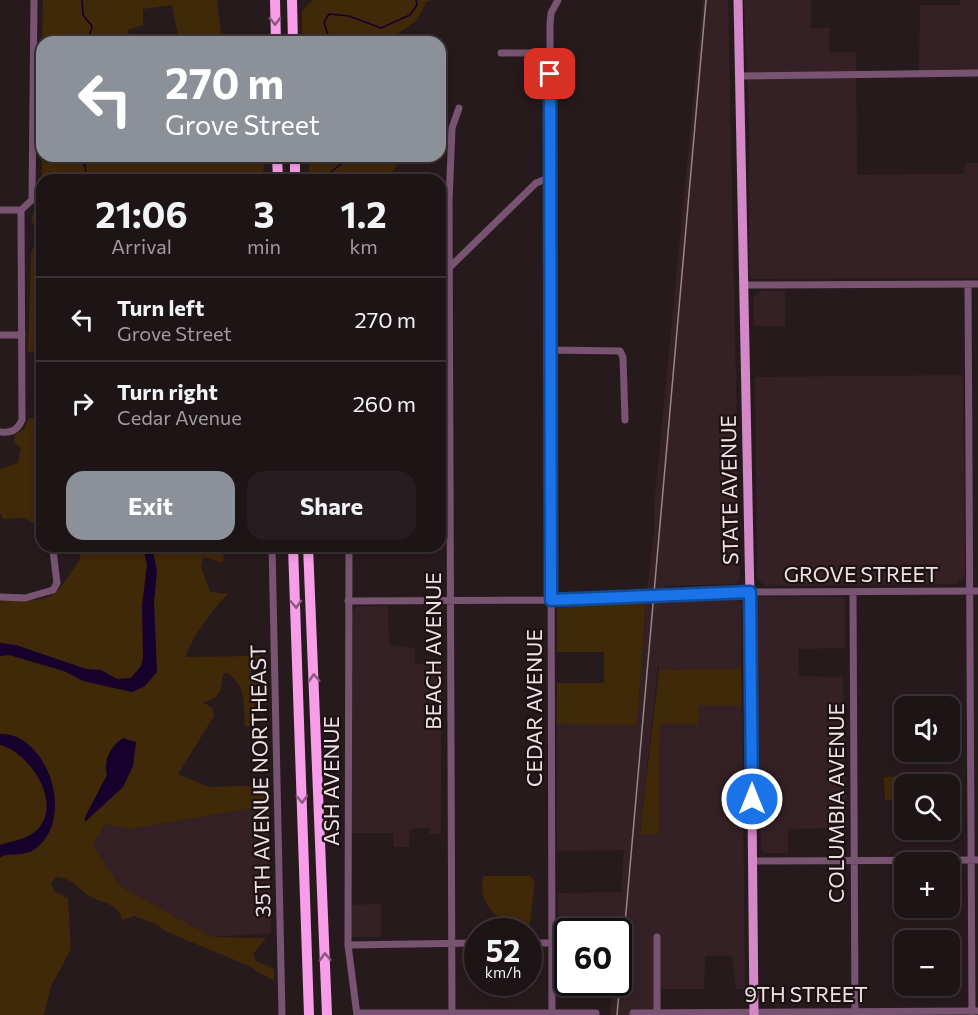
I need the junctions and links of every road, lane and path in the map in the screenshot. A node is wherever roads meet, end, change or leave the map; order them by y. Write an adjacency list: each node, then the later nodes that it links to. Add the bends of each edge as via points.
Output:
1 (34, 0): 15 (street, via 32,200)
2 (275, 0): 6 (highway, one-way to 6)
3 (292, 0): 7 (highway)
4 (738, 0): 11 (main road, STATE AVENUE)
5 (554, 2): 9 (street, CEDAR AVENUE)
6 (276, 36)
7 (293, 36)
8 (501, 53): 9 (street)
9 (550, 53): 13 (street, CEDAR AVENUE)
10 (978, 73): 11 (street)
11 (740, 76): 21 (main road, STATE AVENUE)
12 (459, 108): 16 (street, BEACH AVENUE, via 452,128)
13 (551, 177): 17 (street, via 536,183); 24 (street, CEDAR AVENUE)
14 (0, 210): 15 (street)
15 (21, 210): 23 (street)
16 (450, 248): 17 (street); 18 (street, BEACH AVENUE)
17 (462, 255): 18 (street)
18 (450, 267): 39 (street, BEACH AVENUE)
19 (968, 284): 20 (street); 21 (street); 32 (street)
20 (978, 284)
21 (744, 285): 34 (main road, STATE AVENUE)
22 (0, 335): 23 (street)
23 (22, 335): 26 (street, via 22,420 18,429)
24 (550, 350): 25 (street, via 620,351); 37 (street, CEDAR AVENUE)
25 (625, 420)
26 (0, 432)
27 (53, 552): 36 (street, via 57,583 53,590 24,598)
28 (272, 552): 58 (street, 35TH AVENUE NORTHEAST)
29 (293, 552): 59 (highway, one-way to 59)
30 (308, 552): 60 (highway, one-way to 30)
31 (349, 552): 38 (street, ASH AVENUE)
32 (969, 591): 33 (street, GROVE STREET); 35 (street, GROVE STREET); 40 (street)
33 (978, 591)
34 (750, 592): 35 (street, GROVE STREET); 37 (street, GROVE STREET); 41 (main road, STATE AVENUE)
35 (853, 592): 42 (street, COLUMBIA AVENUE)
36 (0, 597)
37 (551, 600): 39 (street, GROVE STREET); 47 (street, CEDAR AVENUE)
38 (348, 601): 39 (street, GROVE STREET); 48 (street, ASH AVENUE)
39 (450, 601): 44 (street, BEACH AVENUE)
40 (975, 860): 42 (street); 49 (street)
41 (753, 861): 42 (street); 57 (main road, STATE AVENUE)
42 (853, 861): 53 (street, COLUMBIA AVENUE)
43 (657, 937): 56 (street)
44 (452, 942): 45 (street); 48 (street); 50 (street, BEACH AVENUE)
45 (464, 942)
46 (542, 943): 47 (street)
47 (551, 943): 55 (street, CEDAR AVENUE)
48 (348, 945): 54 (street, ASH AVENUE)
49 (974, 1012): 53 (street, 9TH STREET)
50 (452, 1013): 54 (street); 55 (street)
51 (596, 1013): 55 (street)
52 (633, 1013): 56 (street, 9TH STREET)
53 (855, 1013): 57 (street, 9TH STREET)
54 (357, 1014)
55 (552, 1014)
56 (657, 1014): 57 (street, 9TH STREET)
57 (754, 1014)
58 (282, 1015)
59 (309, 1015)
60 (327, 1015)

